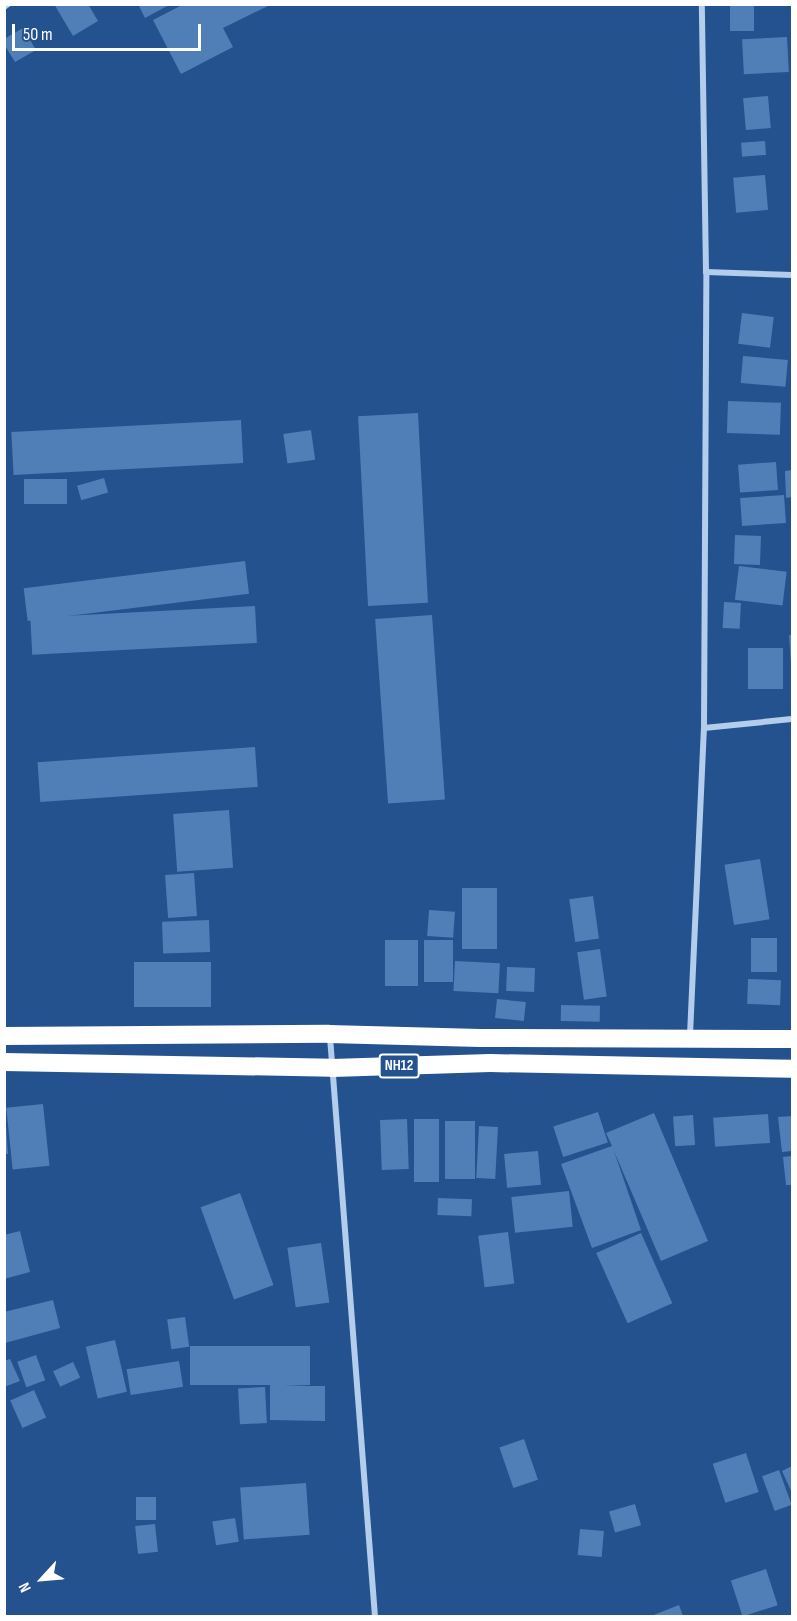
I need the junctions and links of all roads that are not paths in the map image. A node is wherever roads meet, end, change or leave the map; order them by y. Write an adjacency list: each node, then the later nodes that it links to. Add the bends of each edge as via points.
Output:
1 (702, 4): 2 (street)
2 (706, 272): 3 (street); 5 (street)
3 (792, 275)
4 (792, 719): 5 (street)
5 (704, 728): 8 (street)
6 (329, 1034): 7 (highway, NH12); 8 (highway, NH12); 11 (street)
7 (4, 1036)
8 (690, 1039): 9 (highway, NH12)
9 (792, 1039)
10 (4, 1062): 11 (highway, NH12)
11 (332, 1068): 12 (highway, NH12, via 490,1063); 13 (street)
12 (792, 1069)
13 (375, 1617)

